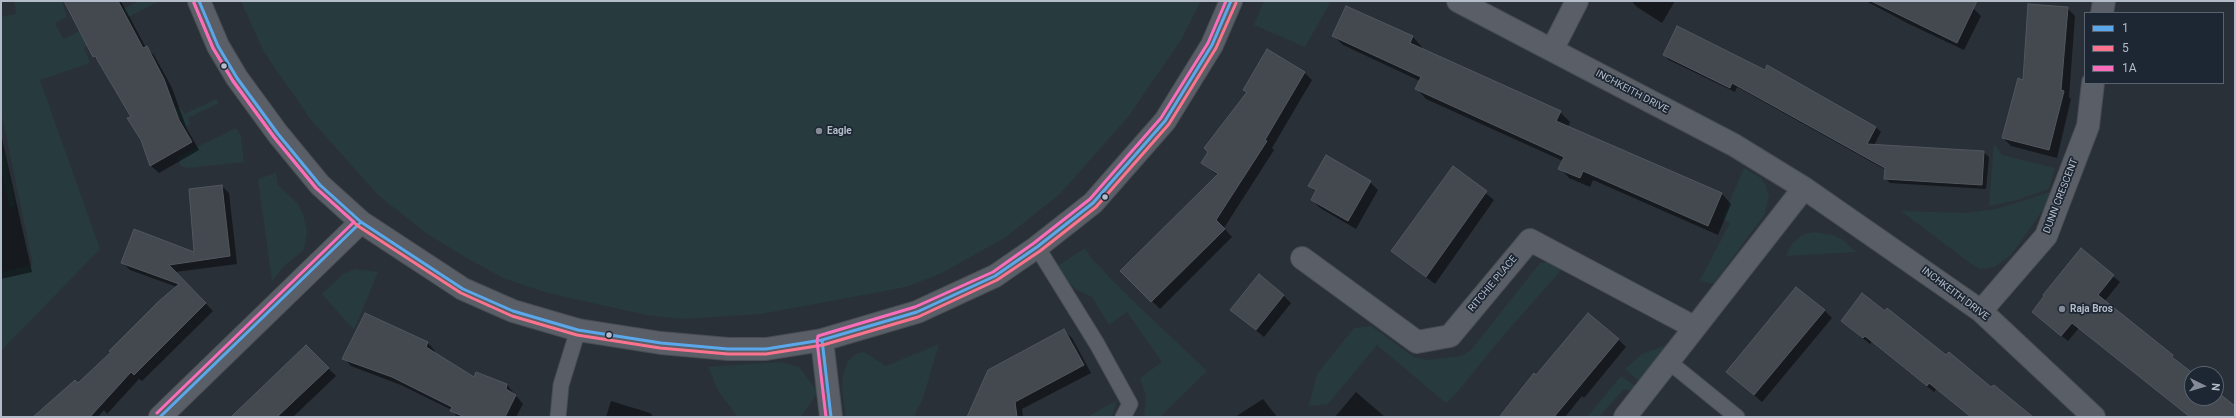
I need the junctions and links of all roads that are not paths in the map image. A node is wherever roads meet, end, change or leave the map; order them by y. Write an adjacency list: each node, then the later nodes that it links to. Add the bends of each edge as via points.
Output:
1 (199, 1): 10 (street, via 218,46 237,78 278,134 320,185)
2 (1231, 1): 11 (street, via 1212,45 1165,121 1093,203)
3 (1458, 1): 7 (street, INCHKEITH DRIVE)
4 (1577, 1): 7 (street)
5 (2104, 1): 6 (street)
6 (2102, 12)
7 (1552, 50): 9 (street, INCHKEITH DRIVE, via 1734,145)
8 (2093, 84): 13 (street, DUNN CRESCENT, via 2088,126 2046,236)
9 (1804, 188): 13 (street, INCHKEITH DRIVE); 14 (street)
10 (361, 222): 15 (street, via 463,289 513,311); 18 (street)
11 (1037, 247): 16 (street, via 995,276 917,312); 21 (lane, via 1097,344 1130,404)
12 (1302, 258): 14 (street, RITCHIE PLACE, via 1417,342 1450,336 1530,240)
13 (1981, 311): 24 (street, INCHKEITH DRIVE)
14 (1694, 327): 17 (street)
15 (578, 330): 16 (street, via 634,340 728,349 766,349); 19 (lane, via 562,385)
16 (822, 340): 20 (street)
17 (1668, 361): 22 (street); 23 (lane)
18 (160, 417)
19 (558, 417)
20 (831, 417)
21 (1123, 417)
22 (1625, 417)
23 (1737, 417)
24 (2094, 417)

